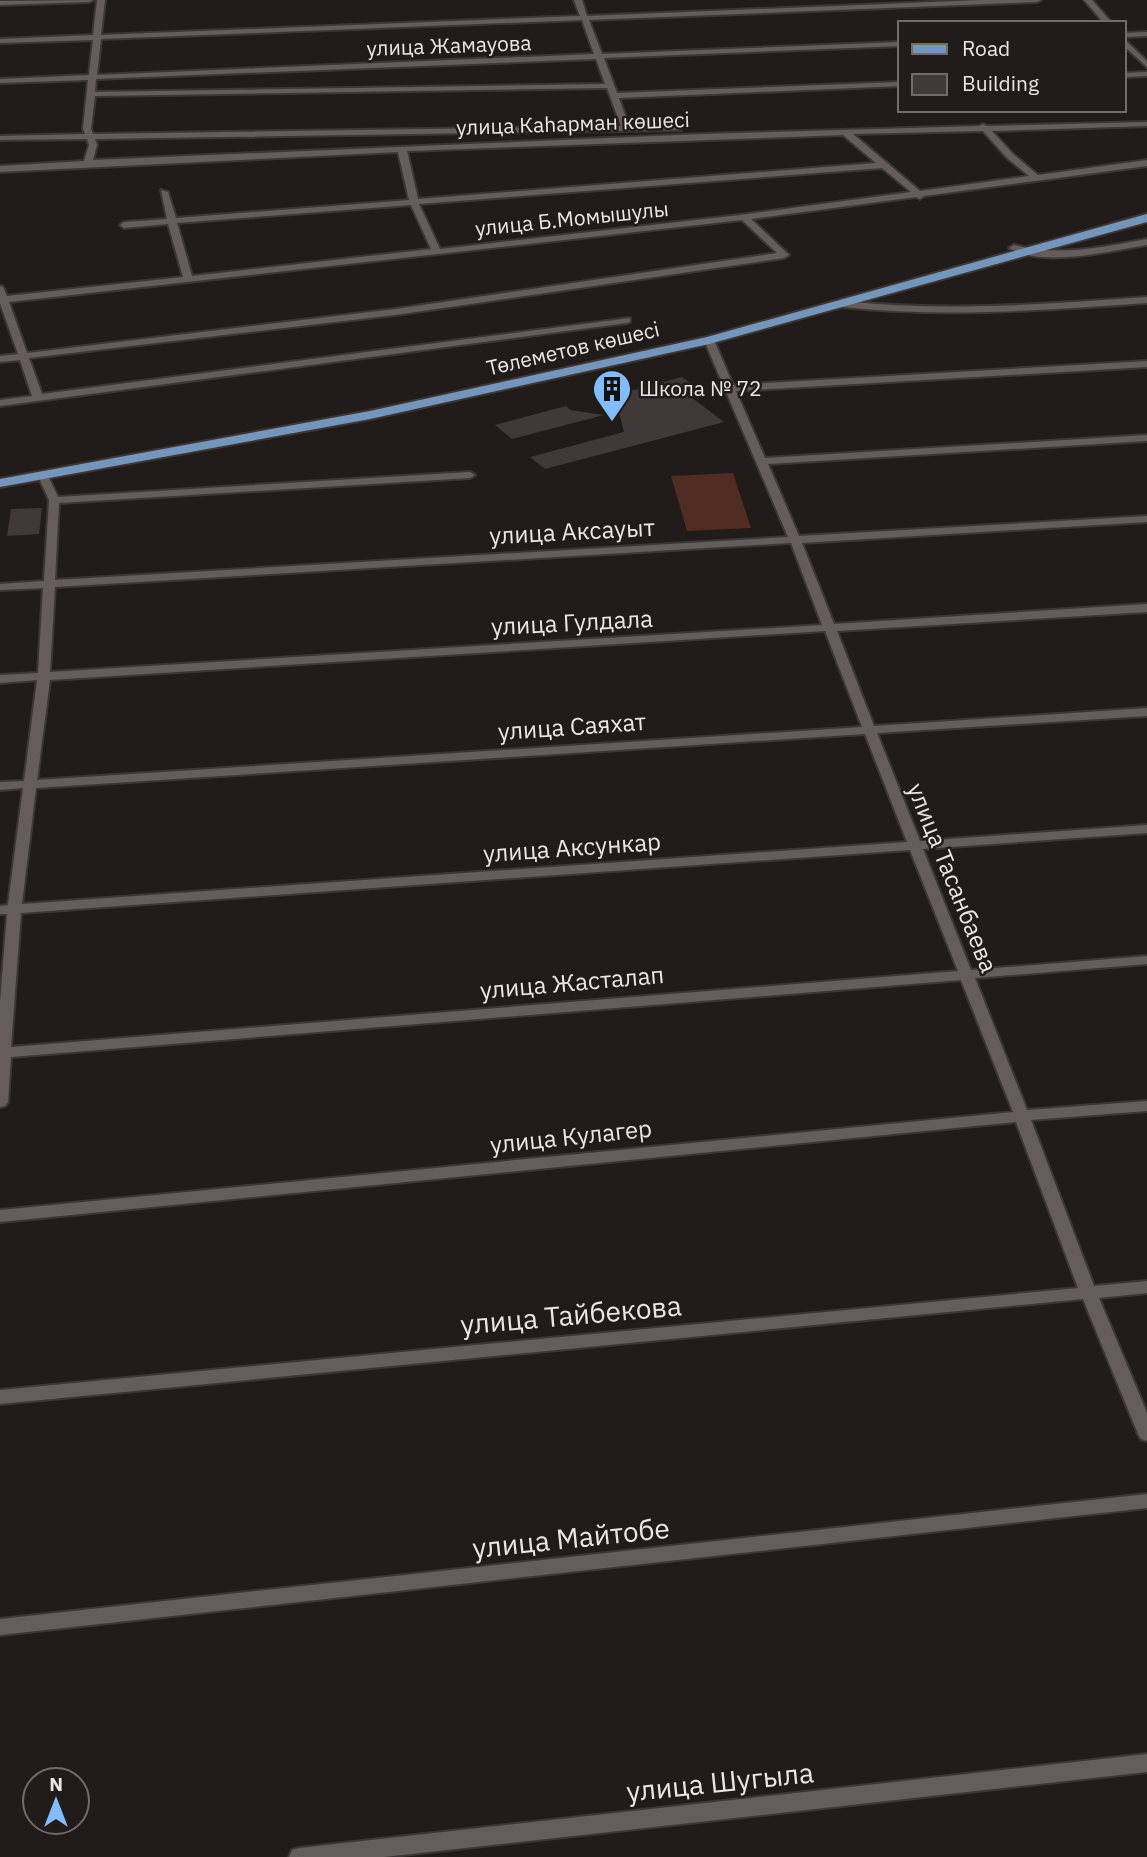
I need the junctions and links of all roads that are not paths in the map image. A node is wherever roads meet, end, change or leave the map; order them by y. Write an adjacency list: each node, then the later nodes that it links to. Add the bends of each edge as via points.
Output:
1 (89, 0): 6 (street)
2 (101, 0): 11 (street)
3 (578, 0): 7 (street)
4 (1037, 0): 7 (street)
5 (1088, 0): 8 (street)
6 (0, 3)
7 (585, 18): 11 (street); 15 (street)
8 (1106, 21)
9 (1147, 34): 10 (street)
10 (1126, 35)
11 (97, 37): 12 (street); 19 (street)
12 (0, 41)
13 (1126, 43): 16 (street)
14 (898, 44): 15 (street, улица Жамауова)
15 (599, 57): 19 (street, улица Жамауова); 22 (street)
16 (1147, 65)
17 (1147, 74): 18 (street)
18 (1126, 75)
19 (92, 78): 20 (street, улица Жамауова); 23 (street)
20 (0, 81)
21 (898, 84): 24 (street)
22 (611, 86): 23 (street); 24 (street)
23 (91, 94): 29 (street)
24 (614, 96): 27 (street)
25 (1147, 124): 26 (street, улица Каһарман көшесі)
26 (983, 126): 28 (street, улица Каһарман көшесі); 37 (street)
27 (626, 129): 29 (street); 30 (street, via 678,128)
28 (844, 131): 30 (street, улица Каһарман көшесі); 35 (street)
29 (90, 136): 31 (street); 33 (street, via 93,145)
30 (702, 136): 32 (street, улица Каһарман көшесі)
31 (0, 138)
32 (402, 149): 33 (street, улица Каһарман көшесі); 40 (street)
33 (88, 163): 36 (street, улица Каһарман көшесі)
34 (1147, 163): 37 (street, улица Б.Момышулы)
35 (884, 165): 39 (street); 40 (street)
36 (0, 169)
37 (1037, 179): 39 (street, улица Б.Момышулы)
38 (164, 192): 44 (street)
39 (920, 196): 42 (street, улица Б.Момышулы)
40 (414, 202): 44 (street); 48 (street)
41 (1147, 213): 47 (main road, Төлеметов көшесі)
42 (745, 218): 48 (street, улица Б.Момышулы); 55 (street, via 784,255 395,312)
43 (1147, 218): 47 (main road, Төлеметов көшесі)
44 (173, 221): 45 (street); 49 (street)
45 (124, 225)
46 (1147, 242): 47 (street, via 1087,251)
47 (1019, 251): 52 (main road, Төлеметов көшесі); 65 (main road, Төлеметов көшесі, via 693,337 445,392)
48 (437, 252): 49 (street, улица Б.Момышулы)
49 (188, 279): 50 (street, улица Б.Момышулы)
50 (1, 296): 55 (street)
51 (1147, 300): 52 (street, via 938,310)
52 (843, 304): 54 (main road, Төлеметов көшесі)
53 (627, 320): 59 (street)
54 (709, 340): 58 (street, улица Тасанбаева); 64 (main road, Төлеметов көшесі, via 370,415)
55 (24, 357): 56 (street); 59 (street)
56 (0, 359)
57 (1147, 364): 58 (street)
58 (730, 388): 62 (street, улица Тасанбаева)
59 (38, 398): 60 (street)
60 (0, 403)
61 (1147, 438): 62 (street)
62 (761, 461): 69 (street, улица Тасанбаева)
63 (470, 475): 67 (street)
64 (43, 476): 66 (main road, Төлеметов көшесі); 67 (street)
65 (0, 477)
66 (0, 484)
67 (54, 500): 70 (street)
68 (1147, 519): 69 (street, улица Аксауыт)
69 (795, 540): 70 (street, улица Аксауыт); 73 (street, улица Тасанбаева)
70 (48, 584): 71 (street, улица Аксауыт); 74 (street)
71 (0, 587)
72 (1147, 608): 73 (street, улица Гулдала)
73 (829, 628): 74 (street, улица Гулдала); 77 (street, улица Тасанбаева)
74 (44, 676): 75 (street, улица Гулдала); 78 (street)
75 (0, 679)
76 (1147, 712): 77 (street, улица Саяхат)
77 (869, 731): 78 (street, улица Саяхат); 81 (street, улица Тасанбаева)
78 (29, 783): 79 (street, улица Саяхат); 82 (street)
79 (0, 786)
80 (1147, 829): 81 (street, улица Аксункар)
81 (915, 846): 82 (street, улица Аксункар); 84 (street, улица Тасанбаева)
82 (7, 909): 85 (street)
83 (1147, 960): 84 (street, улица Жасталап)
84 (965, 974): 85 (street, улица Жасталап); 88 (street, улица Тасанбаева)
85 (3, 1053): 86 (street)
86 (0, 1102)
87 (1147, 1106): 88 (street, улица Кулагер)
88 (1022, 1116): 89 (street, улица Кулагер); 91 (street, улица Тасанбаева)
89 (0, 1216)
90 (1147, 1287): 91 (street, улица Тайбекова)
91 (1087, 1292): 92 (street, улица Тайбекова); 93 (street, улица Тасанбаева)
92 (0, 1396)
93 (1147, 1434)
94 (1147, 1501): 95 (street, улица Майтобе)
95 (0, 1627)
96 (1147, 1763): 97 (street, улица Шугыла)
97 (299, 1857)

